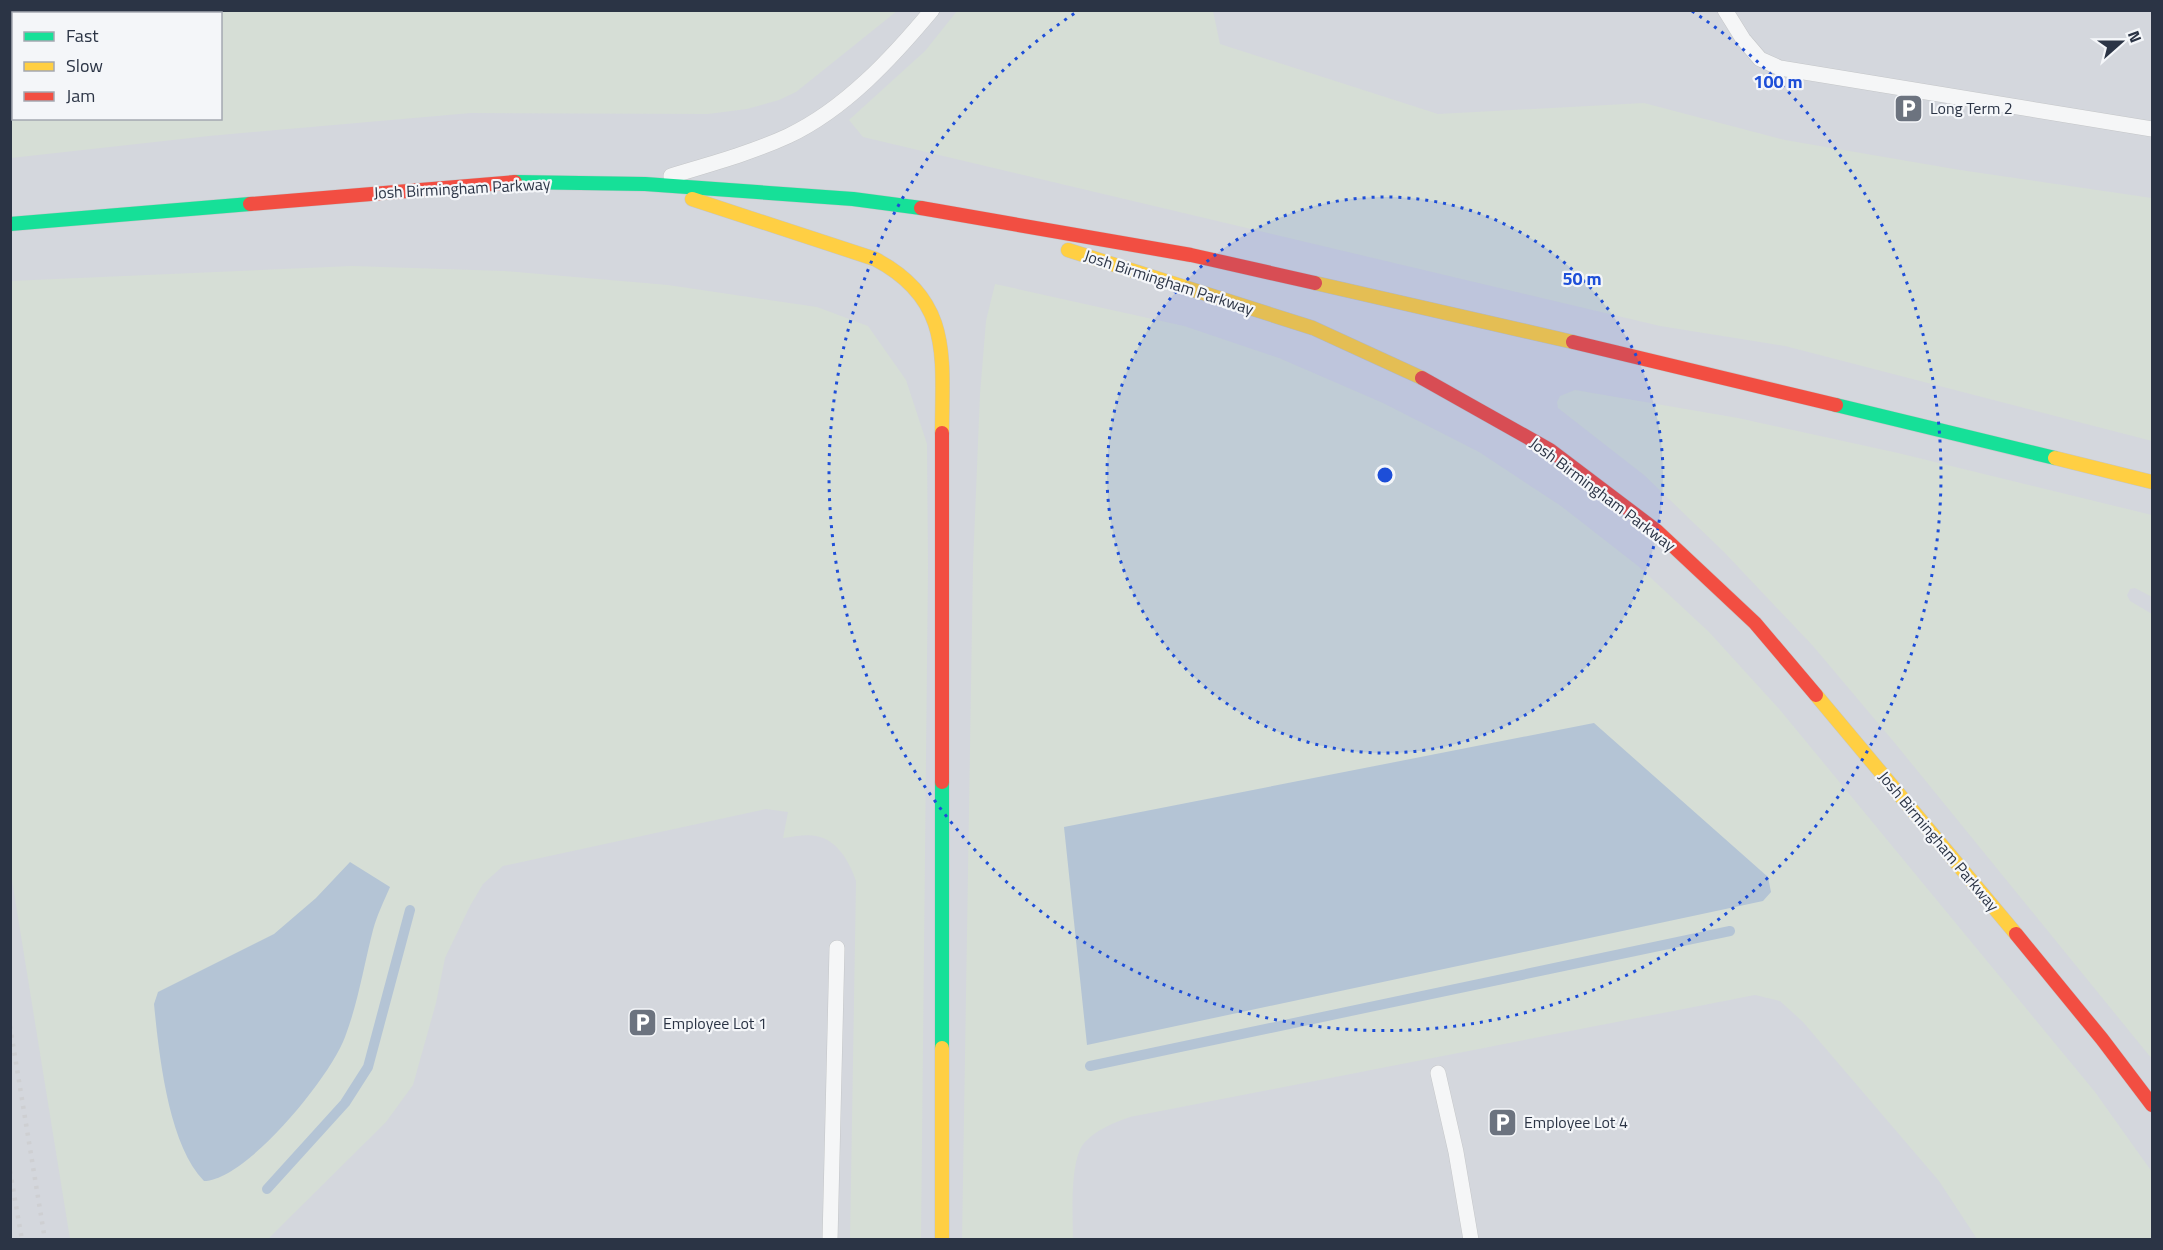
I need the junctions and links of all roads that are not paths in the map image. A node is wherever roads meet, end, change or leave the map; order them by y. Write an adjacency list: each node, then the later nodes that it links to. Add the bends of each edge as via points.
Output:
1 (932, 10): 4 (lane, via 906,42 825,114 763,146)
2 (1725, 10): 3 (lane, via 1760,59 1780,68)
3 (2152, 129)
4 (645, 184): 5 (main road, Josh Birmingham Parkway, via 853,199); 6 (main road, Josh Birmingham Parkway, via 517,182); 12 (main road, via 896,268 926,300 936,326 942,348 943,382)
5 (949, 212): 7 (main road, Josh Birmingham Parkway, via 1191,255 1532,332); 10 (main road, Josh Birmingham Parkway, via 1313,328 1435,384 1550,450 1657,531 1755,623 1945,847)
6 (13, 224)
7 (2152, 482)
8 (837, 948): 11 (lane)
9 (1438, 1073): 13 (lane)
10 (2152, 1105)
11 (830, 1239)
12 (942, 1239)
13 (1471, 1239)

